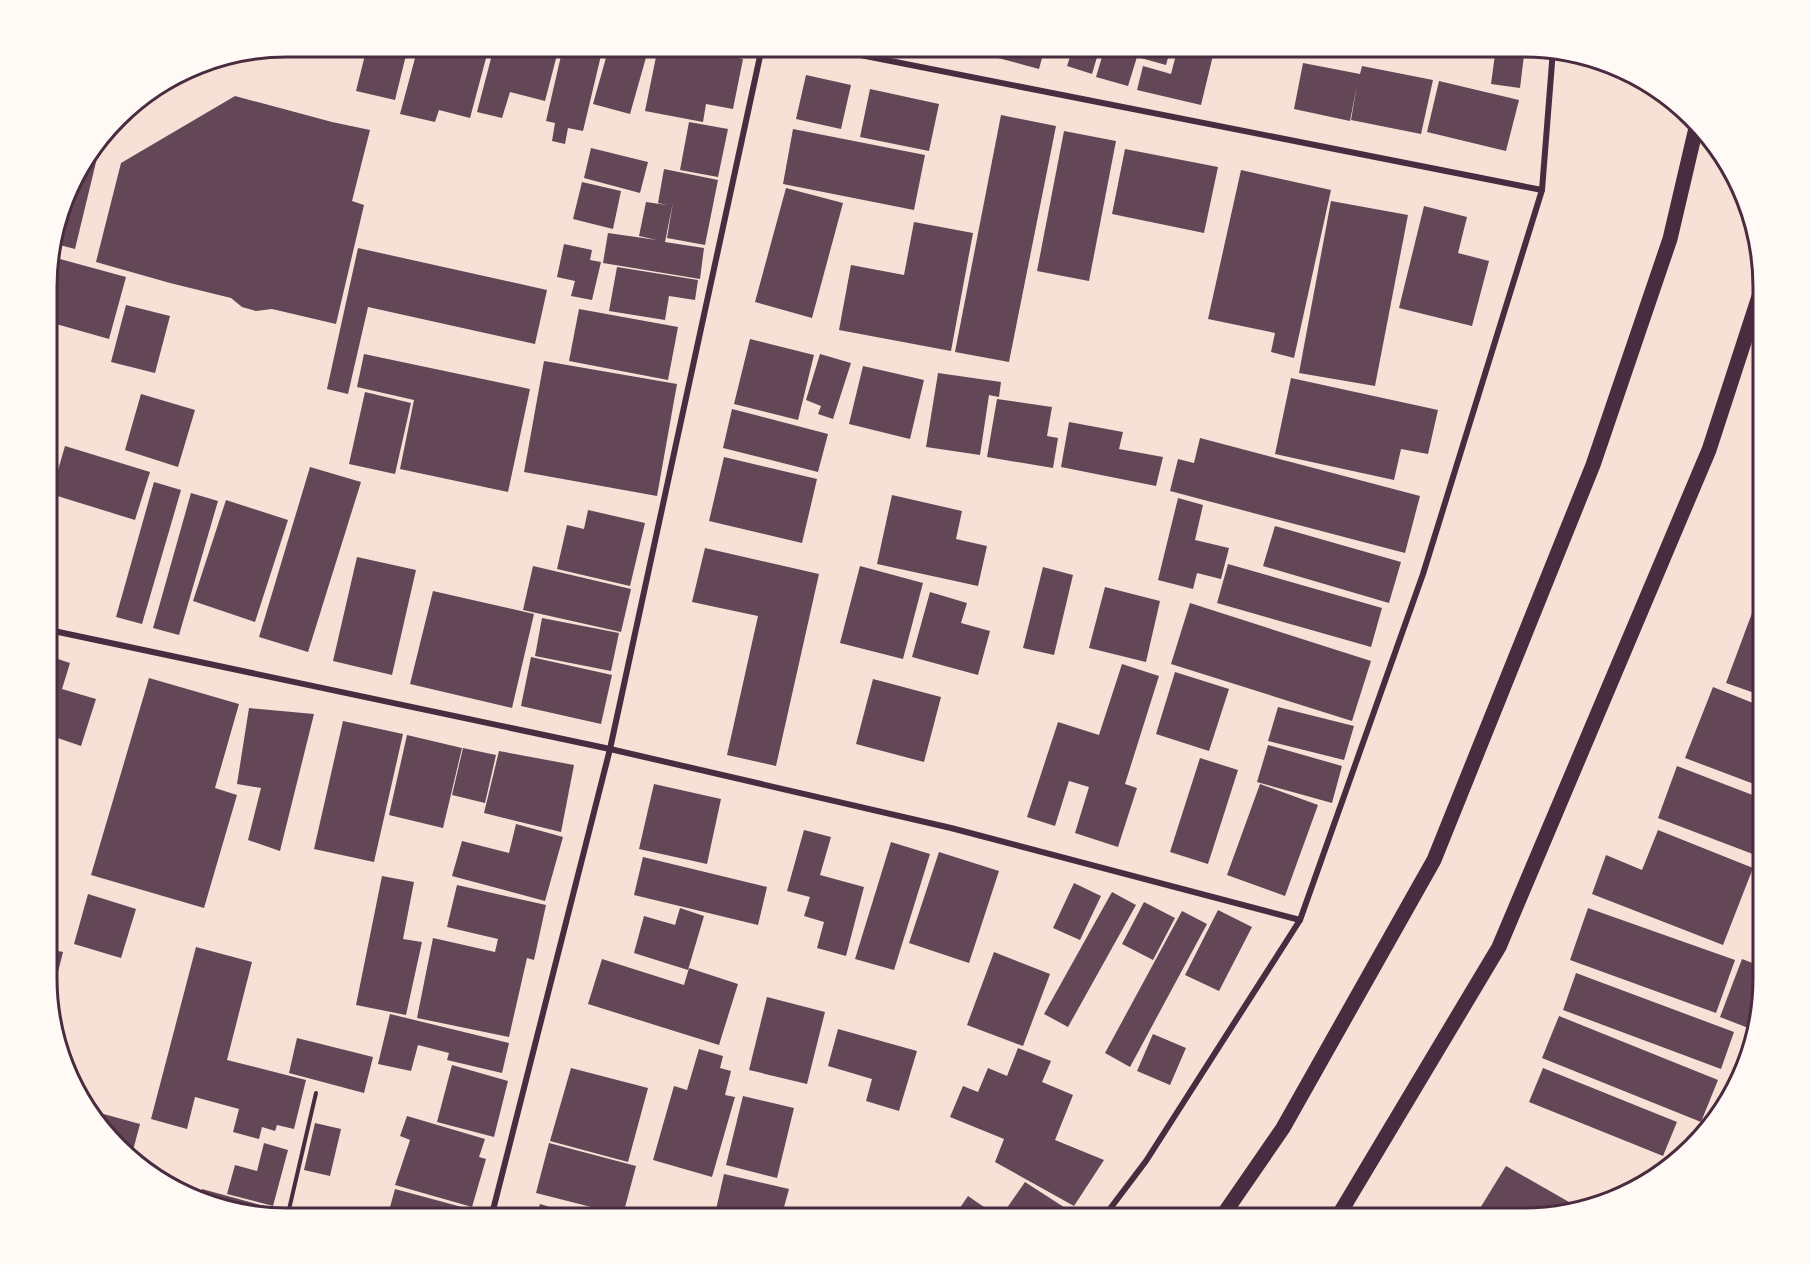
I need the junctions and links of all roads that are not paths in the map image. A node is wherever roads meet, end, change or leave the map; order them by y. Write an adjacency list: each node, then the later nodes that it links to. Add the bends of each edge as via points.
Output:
1 (760, 57): 8 (street)
2 (870, 57): 5 (street)
3 (1551, 59): 5 (street)
4 (1695, 134): 12 (main road, via 1670,239 1593,465 1434,860 1283,1128)
5 (1542, 190): 9 (street, via 1423,574)
6 (1753, 315): 13 (main road, via 1709,450 1499,947)
7 (57, 632): 8 (street)
8 (610, 749): 9 (street, via 951,828); 10 (street)
9 (1300, 920): 11 (street, via 1146,1161)
10 (494, 1208)
11 (1111, 1208)
12 (1228, 1208)
13 (1343, 1208)

